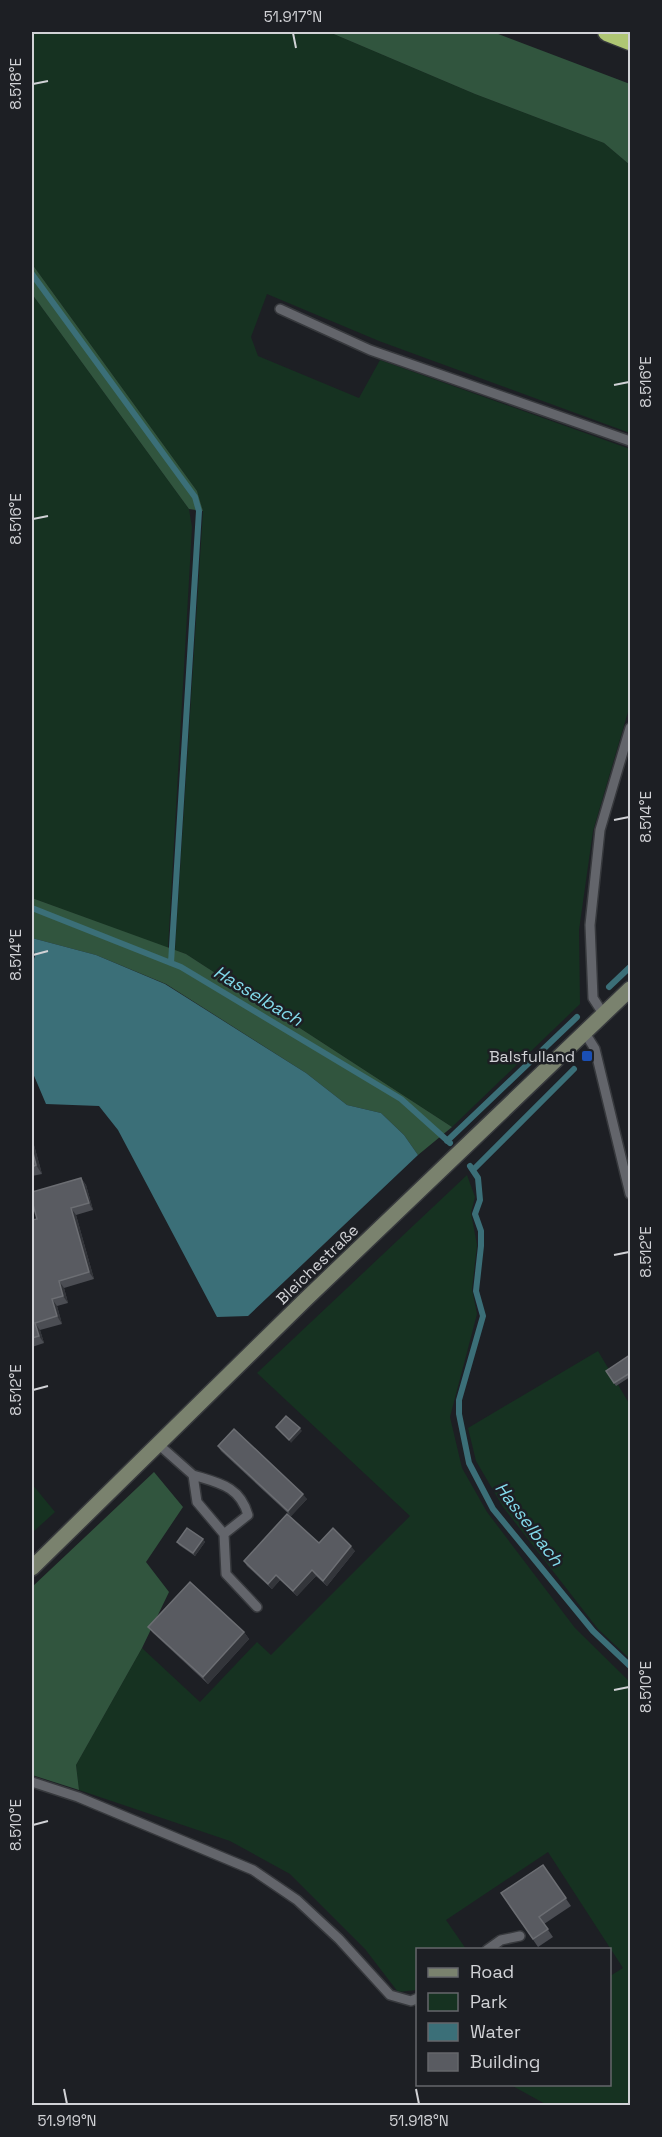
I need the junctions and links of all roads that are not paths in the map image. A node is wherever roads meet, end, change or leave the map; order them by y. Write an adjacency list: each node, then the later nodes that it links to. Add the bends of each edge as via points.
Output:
1 (607, 32): 2 (highway)
2 (630, 40)
3 (280, 309): 4 (lane, via 370,350)
4 (630, 441)
5 (630, 728): 7 (lane, via 600,830 590,925 592,998)
6 (630, 989): 7 (street, Bleichestraße)
7 (604, 1015): 8 (street, Bleichestraße)
8 (585, 1032): 9 (lane, via 595,1049); 10 (street, Bleichestraße)
9 (630, 1194)
10 (158, 1444): 11 (lane); 13 (street, Bleichestraße)
11 (193, 1475): 12 (lane, via 197,1502); 12 (lane, via 226,1486 244,1500 248,1515)
12 (224, 1534): 14 (lane, via 226,1574)
13 (32, 1568)
14 (257, 1607)
15 (32, 1782): 18 (lane, via 78,1797 252,1870 297,1900 390,1995 411,2001)
16 (520, 1935): 17 (lane)
17 (490, 1948)
18 (416, 1998)

